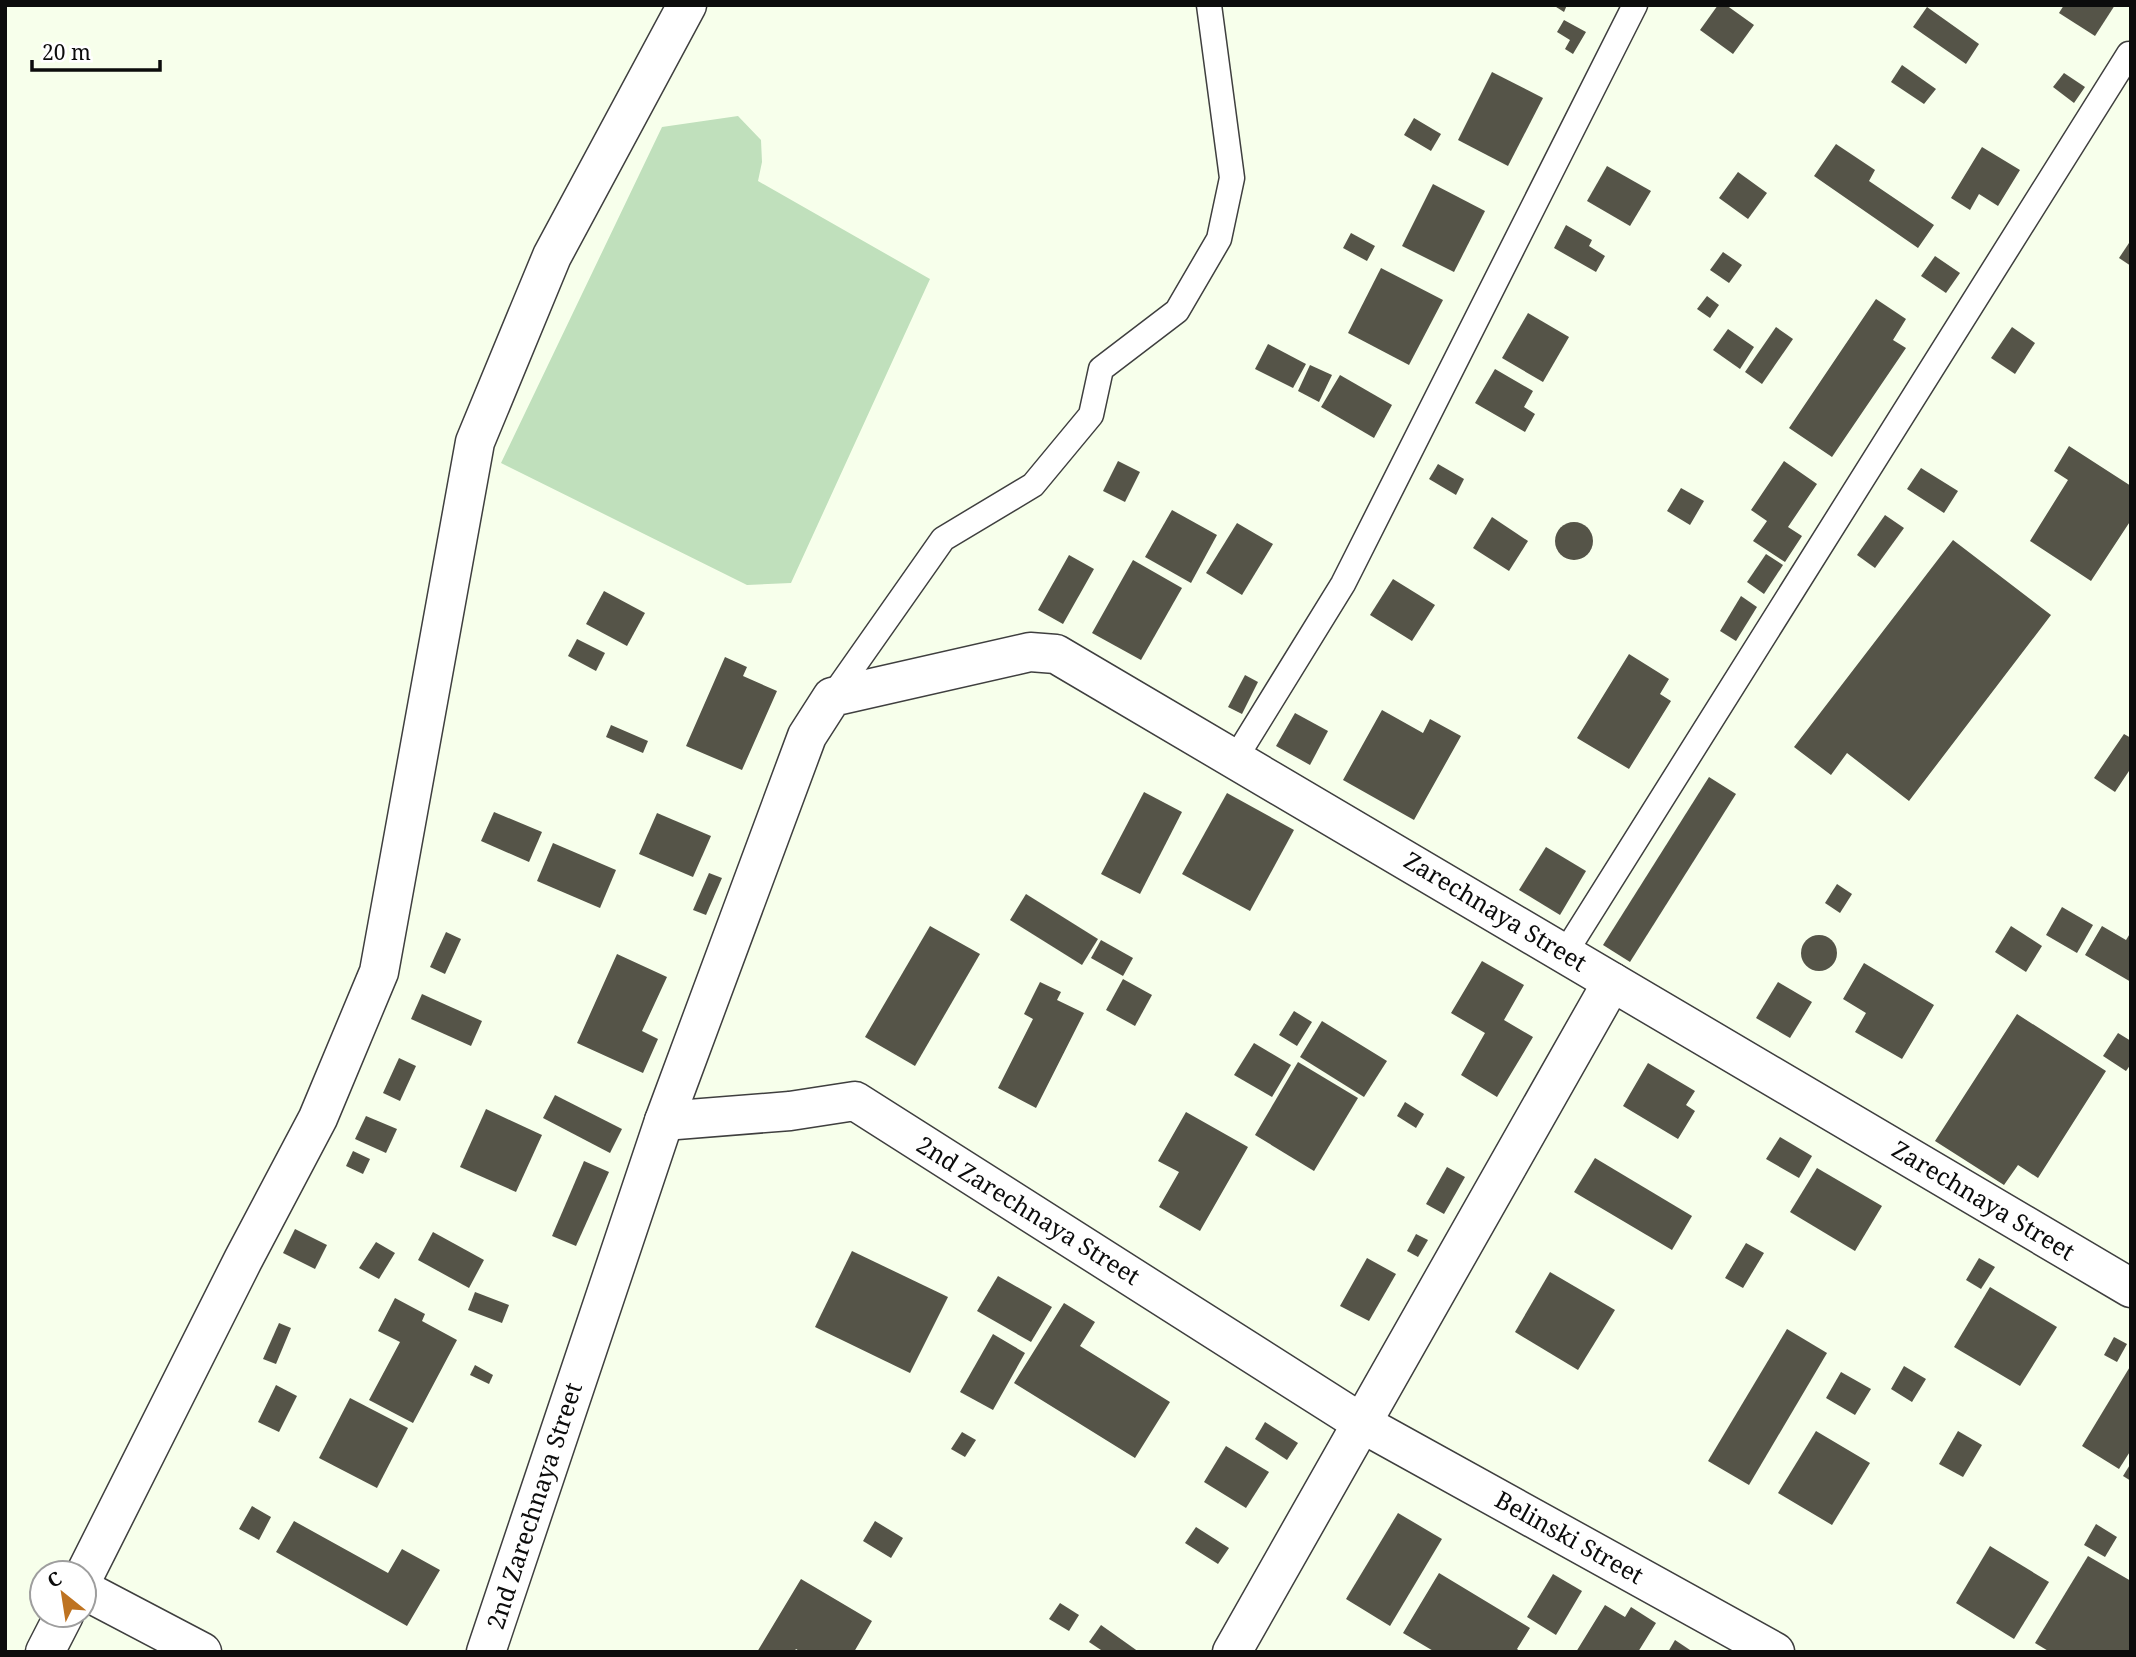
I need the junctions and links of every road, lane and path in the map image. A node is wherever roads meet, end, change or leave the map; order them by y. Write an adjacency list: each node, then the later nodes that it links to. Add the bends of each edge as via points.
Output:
1 (687, 5): 12 (street, via 552,256 475,442 379,972 318,1118)
2 (1209, 5): 5 (lane, via 1232,178 1219,239 1177,311 1101,369 1091,415 1032,485 943,539)
3 (1635, 5): 6 (lane, via 1343,584)
4 (2129, 54): 7 (lane)
5 (832, 696): 6 (street, Zarechnaya Street, via 1030,652 1056,654); 9 (street, 2nd Zarechnaya Street, via 807,736)
6 (1235, 759): 7 (street, Zarechnaya Street)
7 (1565, 953): 8 (street, Zarechnaya Street)
8 (1612, 982): 10 (street, Zarechnaya Street); 11 (street)
9 (664, 1121): 11 (street, 2nd Zarechnaya Street, via 855,1101); 17 (street, 2nd Zarechnaya Street)
10 (2131, 1288)
11 (1363, 1424): 18 (street); 19 (street, Belinski Street)
12 (93, 1559)
13 (98, 1597): 16 (street)
14 (57, 1629): 15 (street)
15 (45, 1652)
16 (202, 1652)
17 (486, 1652)
18 (1232, 1652)
19 (1775, 1652)

